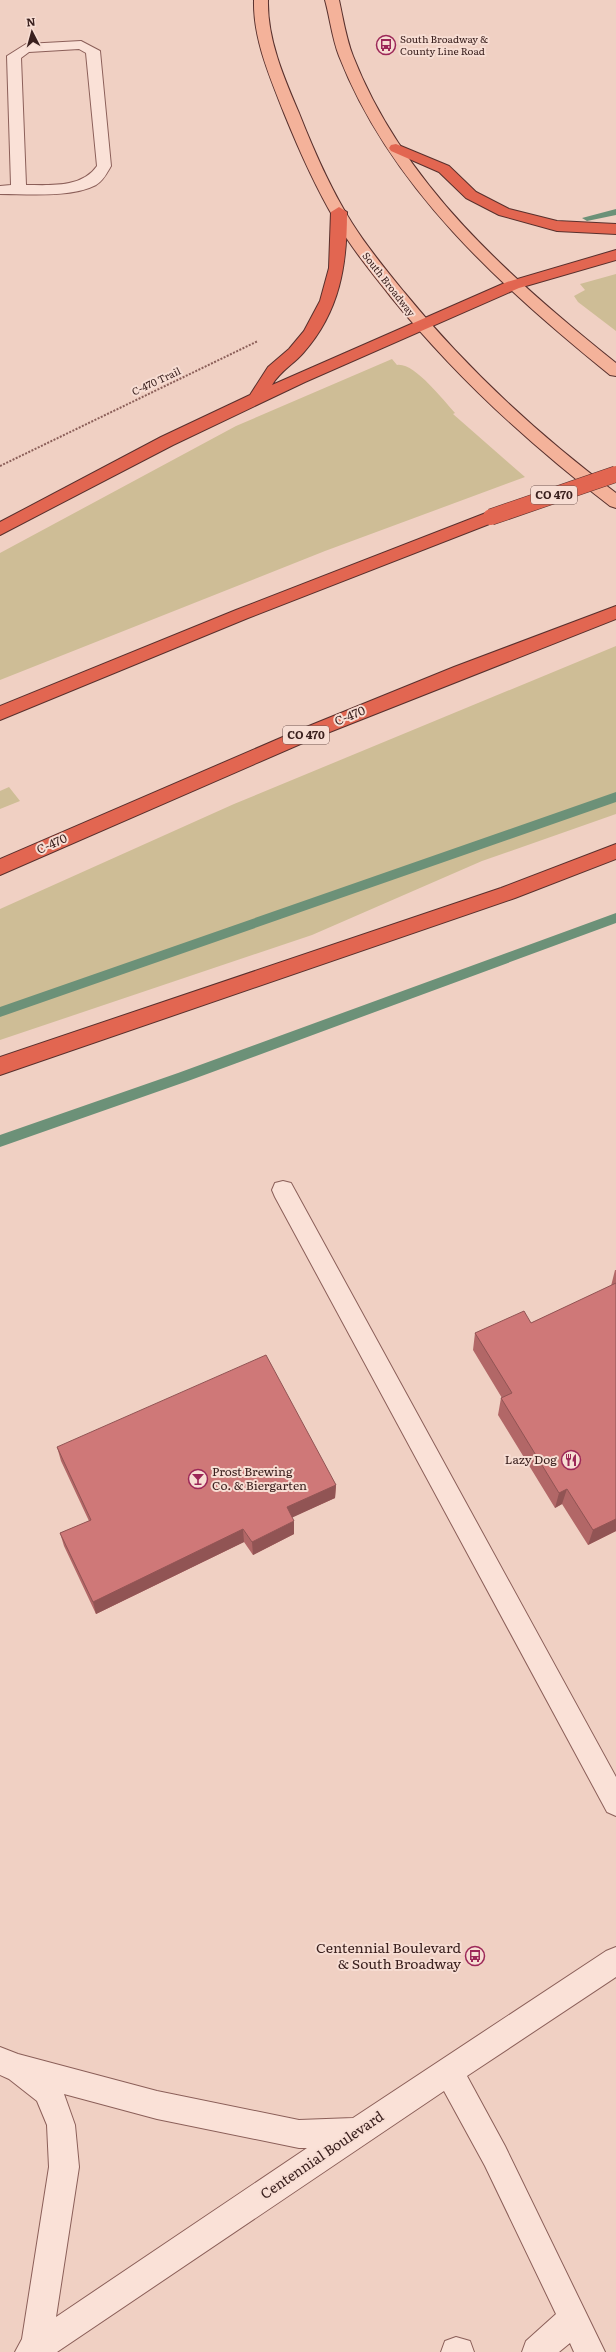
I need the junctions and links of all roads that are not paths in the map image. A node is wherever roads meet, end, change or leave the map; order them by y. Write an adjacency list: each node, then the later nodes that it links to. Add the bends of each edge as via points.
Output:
1 (261, 0): 6 (main road, South Broadway, via 267,44 283,92 312,163)
2 (332, 0): 3 (main road, via 334,18 358,85 370,110)
3 (396, 148): 7 (highway, via 444,169 471,195 504,212 557,226); 9 (main road, via 448,217)
4 (19, 189): 4 (street, via 73,186 89,182 104,166 93,51 81,45 26,48 14,56); 5 (street)
5 (0, 190)
6 (338, 212): 10 (main road, South Broadway, via 364,252); 12 (highway, via 337,268 326,308 313,331 290,358 271,373)
7 (616, 228)
8 (616, 255): 9 (highway)
9 (513, 285): 10 (highway); 11 (main road)
10 (422, 325): 12 (highway); 14 (main road, South Broadway, via 456,364 504,410 566,464)
11 (616, 371)
12 (257, 397): 15 (highway, via 128,461)
13 (616, 474): 17 (highway, CO 470, bridge, via 492,517 242,614)
14 (616, 502)
15 (0, 530)
16 (616, 612): 19 (highway, C-470 / CO 470, via 328,726)
17 (0, 713)
18 (616, 851): 20 (highway, via 508,893)
19 (0, 867)
20 (0, 1066)
21 (283, 1190): 22 (street)
22 (616, 1803)
23 (616, 1961): 25 (street, Centennial Boulevard)
24 (9, 2064): 26 (street, via 158,2105 299,2134); 28 (street, via 48,2091 62,2125 64,2167)
25 (449, 2071): 26 (street, Centennial Boulevard); 27 (street, via 495,2156)
26 (357, 2132): 28 (street, Centennial Boulevard)
27 (574, 2318): 29 (street); 30 (street)
28 (33, 2350)
29 (537, 2352)
30 (590, 2352)

